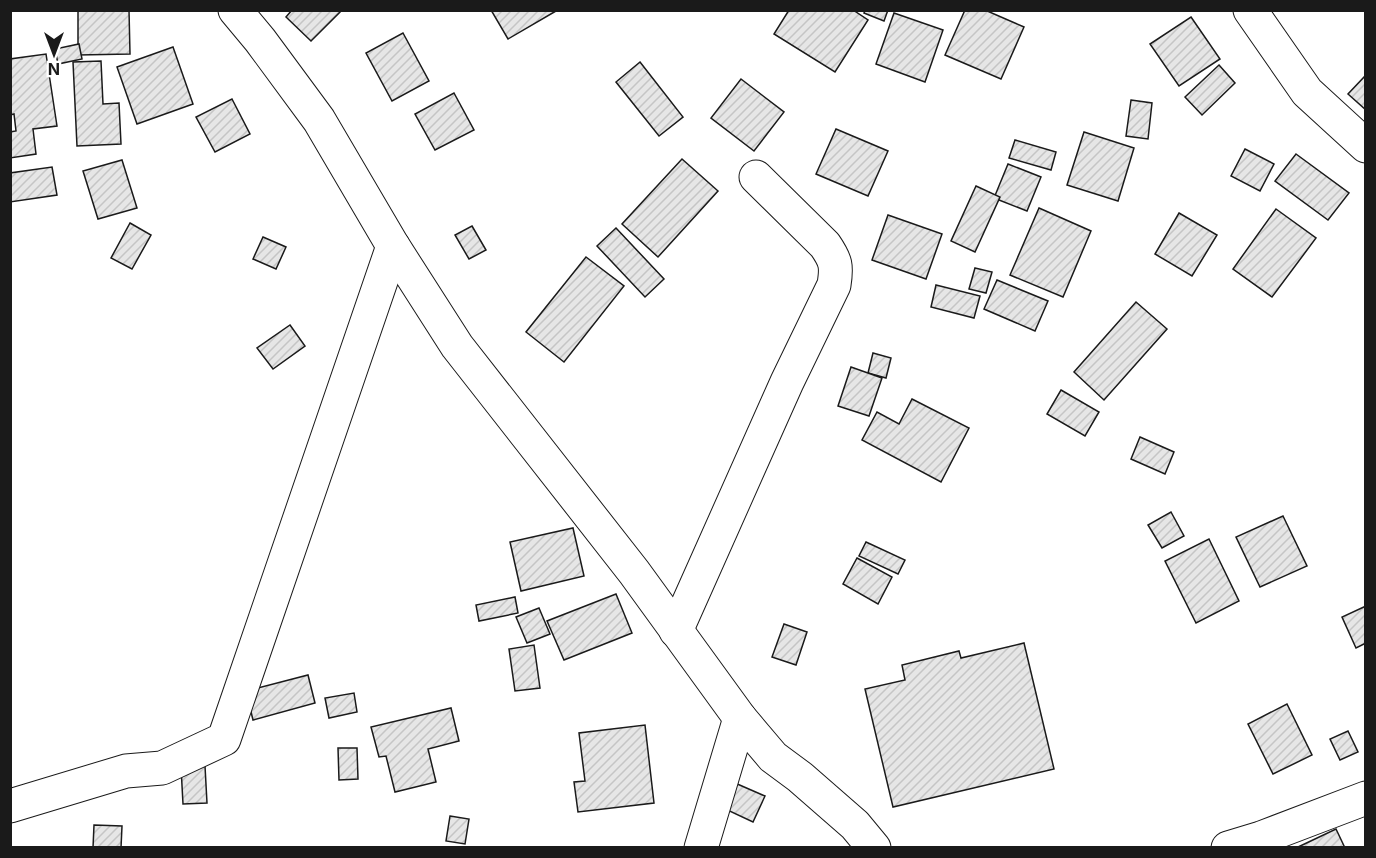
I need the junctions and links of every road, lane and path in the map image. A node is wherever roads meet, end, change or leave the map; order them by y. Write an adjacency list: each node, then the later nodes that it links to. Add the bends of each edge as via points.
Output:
1 (235, 10): 5 (street, via 319,120)
2 (1250, 10): 3 (street, via 1307,92)
3 (1365, 147)
4 (756, 177): 6 (street, via 825,245 837,269 834,285)
5 (393, 246): 6 (street, via 456,346); 9 (street, via 224,739 162,768 126,771)
6 (676, 631): 7 (street)
7 (740, 717): 10 (street); 11 (street, via 773,757 855,825)
8 (1363, 803): 12 (street)
9 (10, 806)
10 (701, 848)
11 (874, 848)
12 (1228, 848)

